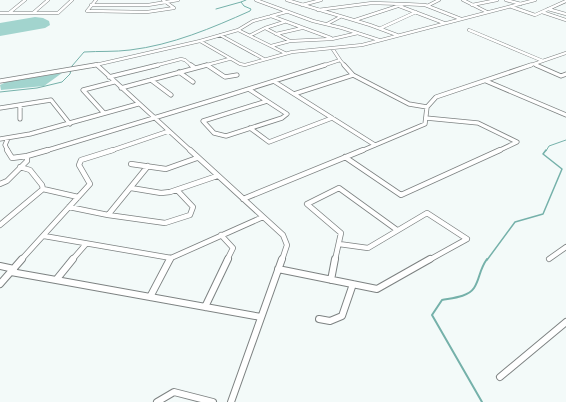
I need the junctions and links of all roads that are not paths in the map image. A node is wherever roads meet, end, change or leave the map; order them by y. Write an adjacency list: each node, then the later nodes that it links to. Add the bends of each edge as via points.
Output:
1 (25, 0): 37 (street)
2 (48, 0): 38 (street)
3 (72, 0): 38 (street, via 58,13)
4 (96, 0): 24 (street)
5 (138, 0): 25 (street)
6 (178, 0): 17 (street)
7 (265, 0): 18 (street)
8 (287, 0): 26 (street)
9 (315, 0): 10 (street); 26 (street)
10 (321, 0)
11 (413, 0): 20 (street)
12 (439, 0): 28 (street)
13 (464, 0): 22 (street)
14 (497, 0): 22 (street)
15 (506, 0): 23 (street)
16 (535, 0): 23 (street)
17 (165, 1): 24 (street, via 174,8 147,12 87,11); 25 (street)
18 (258, 1): 32 (street)
19 (566, 1): 30 (street)
20 (409, 2): 21 (street); 28 (street)
21 (404, 4): 27 (street); 31 (street, via 384,2)
22 (472, 4): 34 (street)
23 (523, 4): 29 (street)
24 (91, 5): 25 (street)
25 (143, 5)
26 (302, 5): 31 (street)
27 (399, 6): 33 (street); 43 (street)
28 (428, 6): 42 (street)
29 (511, 7): 34 (street); 35 (street, via 535,15)
30 (548, 9): 35 (street); 39 (street)
31 (318, 10): 41 (street)
32 (286, 12): 40 (street); 47 (street)
33 (416, 12): 46 (street); 50 (street)
34 (487, 12): 42 (street)
35 (542, 12): 44 (street)
36 (0, 13): 37 (street)
37 (9, 13): 38 (street)
38 (33, 13)
39 (566, 14)
40 (271, 16): 45 (street); 51 (street, via 248,23)
41 (340, 17): 43 (street); 47 (street)
42 (462, 19): 46 (street)
43 (355, 20): 50 (street)
44 (566, 20)
45 (284, 22): 48 (street); 49 (street)
46 (444, 23): 58 (street)
47 (327, 24): 53 (street)
48 (265, 28): 54 (street); 57 (street)
49 (302, 28): 54 (street); 55 (street)
50 (381, 28): 58 (street)
51 (238, 30): 56 (street); 57 (street)
52 (469, 30): 71 (street)
53 (358, 33): 60 (street); 61 (street)
54 (276, 34): 63 (street)
55 (323, 34): 59 (street); 60 (street)
56 (220, 35): 62 (street); 69 (street)
57 (251, 35): 64 (street)
58 (397, 35): 61 (street)
59 (313, 39): 60 (street); 63 (street)
60 (332, 39)
61 (379, 40): 65 (street, via 362,45)
62 (200, 41): 68 (street); 72 (street)
63 (290, 42): 64 (street)
64 (271, 46): 66 (street)
65 (332, 48): 66 (street); 70 (street)
66 (285, 53): 69 (street)
67 (566, 53): 71 (street)
68 (229, 58): 69 (street, via 243,65); 74 (street)
69 (264, 59)
70 (340, 60): 79 (street); 86 (street)
71 (543, 61): 73 (street)
72 (96, 64): 80 (street); 82 (street)
73 (534, 64): 77 (street, via 561,76); 83 (street)
74 (207, 65): 75 (street); 78 (street, via 223,76)
75 (195, 68): 76 (street); 80 (street, via 181,59)
76 (179, 72): 81 (street); 85 (street)
77 (566, 74)
78 (237, 75)
79 (353, 75): 89 (street); 94 (street, via 409,104)
80 (109, 77): 84 (street)
81 (151, 80): 87 (street); 90 (street)
82 (0, 81)
83 (486, 81): 94 (street, via 436,97); 97 (street)
84 (114, 82): 87 (street); 96 (street, via 83,90)
85 (193, 82)
86 (275, 82): 88 (street); 89 (street)
87 (121, 88): 92 (street)
88 (250, 90): 91 (street); 98 (street)
89 (294, 94): 99 (street)
90 (171, 95)
91 (267, 101): 103 (street, via 287,114); 103 (street, via 203,121 214,133 226,136)
92 (138, 104): 96 (street); 98 (street)
93 (20, 105): 95 (street); 101 (street); 102 (street, via 51,100)
94 (427, 107): 100 (street)
95 (0, 108)
96 (104, 113): 102 (street)
97 (566, 115)
98 (154, 117): 104 (street); 108 (street)
99 (332, 118): 103 (street, via 269,142); 107 (street)
100 (426, 118): 107 (street, via 425,124); 110 (street, via 478,123 517,142 401,195)
101 (20, 119)
102 (70, 124): 105 (street)
103 (250, 128)
104 (170, 131): 109 (street); 119 (street, via 81,160 79,165 90,182)
105 (8, 138): 106 (street); 108 (street, via 5,145 12,158)
106 (0, 139)
107 (375, 145): 110 (street)
108 (27, 156): 113 (street, via 27,161)
109 (197, 158): 112 (street, via 166,168); 114 (street)
110 (345, 158): 120 (street)
111 (131, 164): 112 (street)
112 (148, 166): 116 (street)
113 (20, 167): 115 (street, via 7,181); 117 (street, via 30,170)
114 (217, 176): 118 (street); 120 (street)
115 (0, 184)
116 (131, 188): 118 (street, via 161,193); 122 (street)
117 (43, 189): 119 (street); 124 (street)
118 (177, 190): 122 (street, via 193,207 190,215 165,223)
119 (78, 197): 121 (street)
120 (243, 199): 123 (street)
121 (69, 207): 122 (street); 127 (street)
122 (108, 215)
123 (263, 217): 126 (street); 134 (street, via 283,235 287,245)
124 (0, 225)
125 (398, 230): 129 (street, via 368,248); 129 (street, via 339,188 307,204 342,233); 139 (street, via 427,213 467,239 377,289)
126 (221, 235): 131 (street); 141 (street, via 233,248)
127 (44, 236): 128 (street); 135 (street)
128 (86, 244): 131 (street); 136 (street)
129 (339, 244): 137 (street)
130 (566, 247): 132 (street)
131 (172, 258): 140 (street)
132 (549, 259)
133 (0, 266): 135 (street)
134 (278, 269): 137 (street); 142 (street)
135 (12, 270): 136 (street); 138 (street)
136 (56, 280): 140 (street)
137 (331, 280): 139 (street)
138 (0, 284)
139 (353, 284): 143 (street, via 342,316 330,321)
140 (150, 297): 141 (street)
141 (205, 307): 142 (street)
142 (261, 317): 148 (street)
143 (319, 319)
144 (566, 322): 145 (street)
145 (500, 377)
146 (157, 402): 147 (street, via 174,392)
147 (213, 402)
148 (231, 402)

